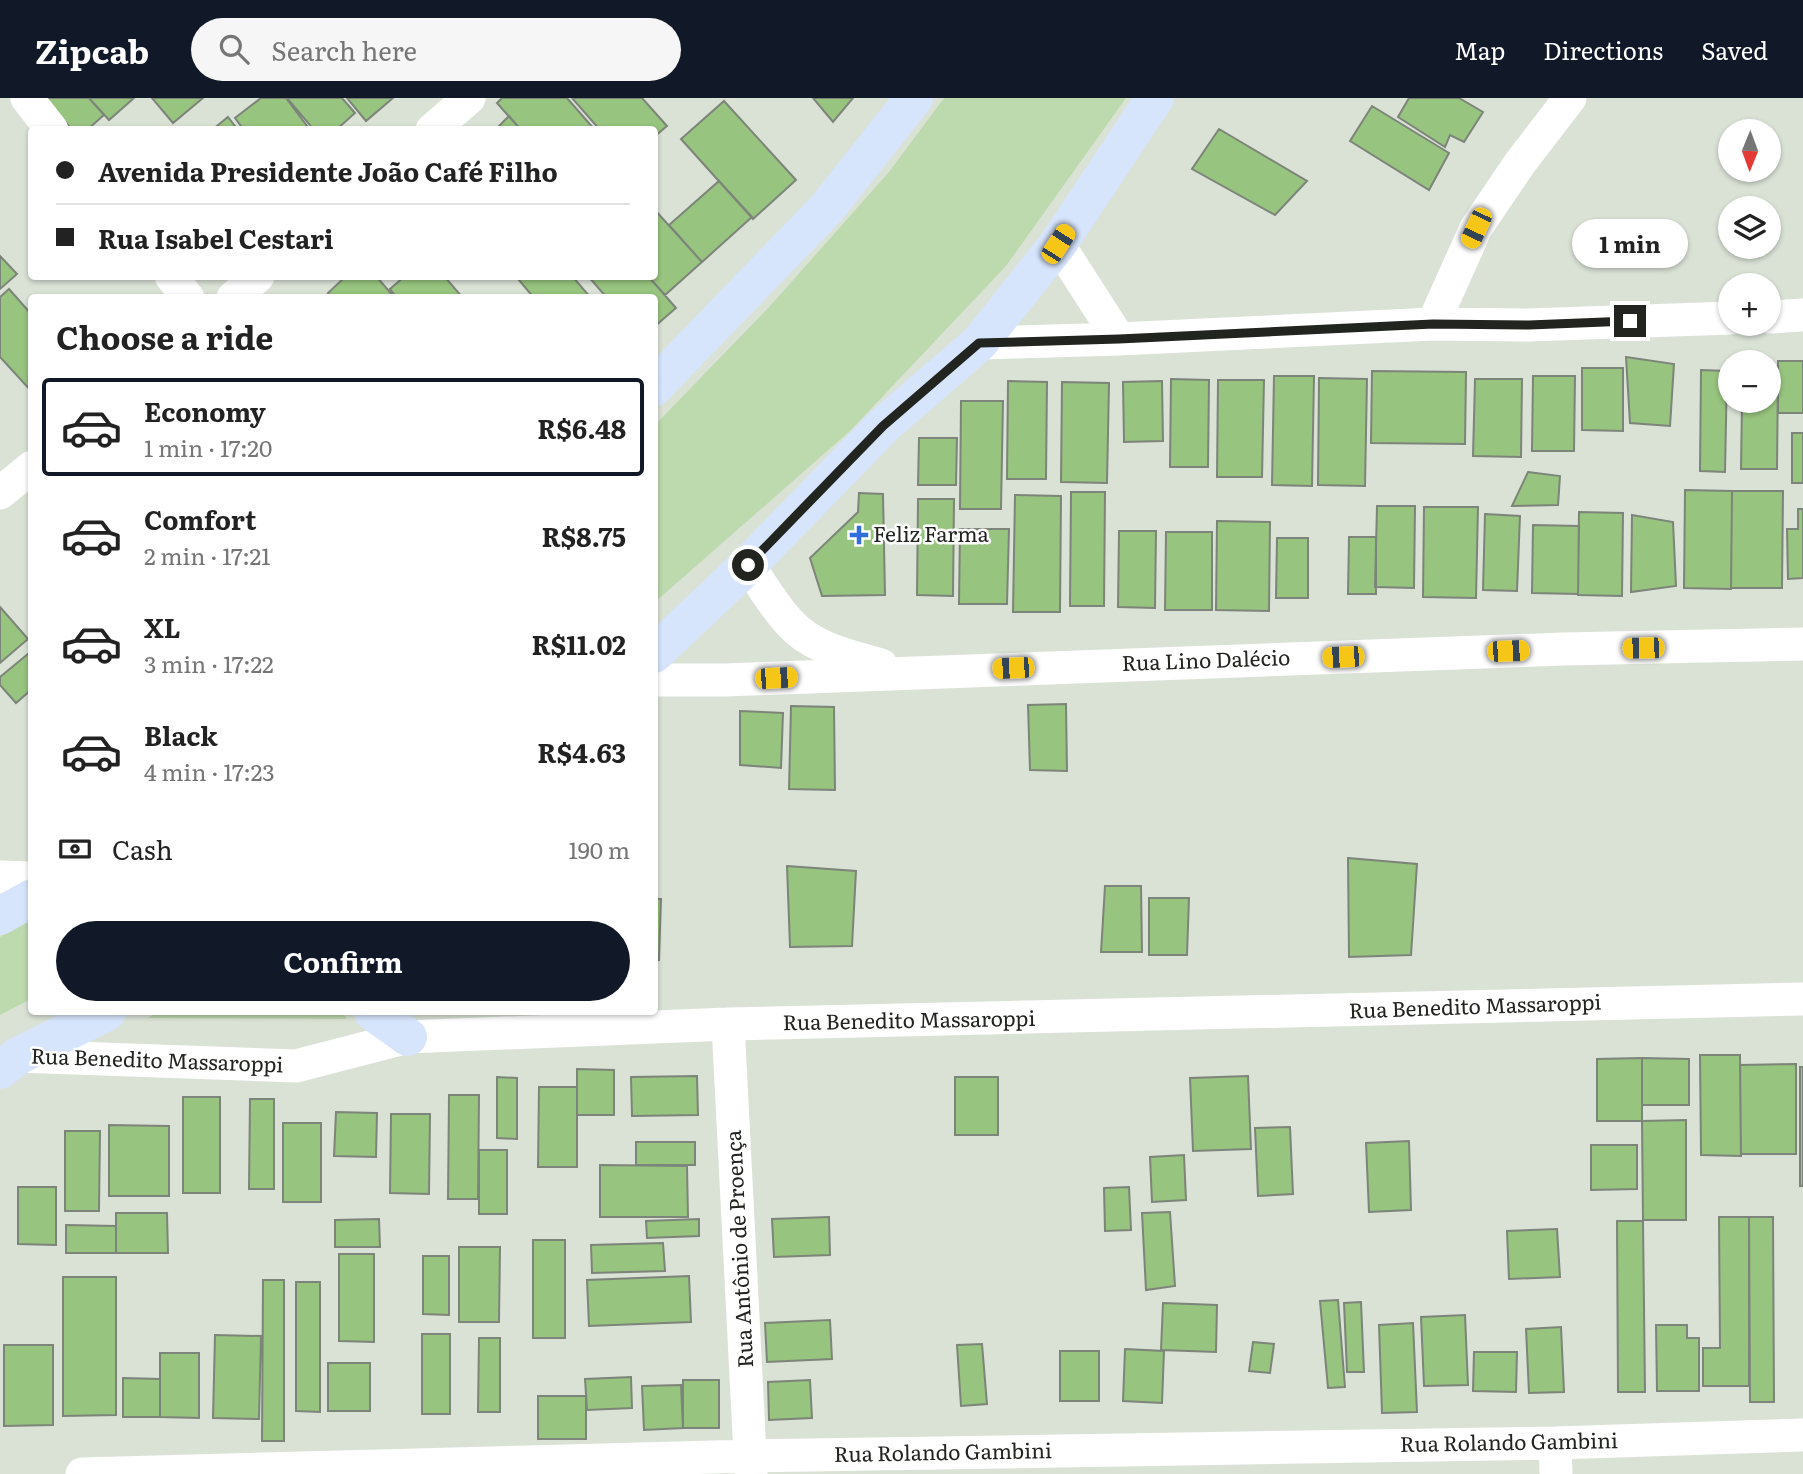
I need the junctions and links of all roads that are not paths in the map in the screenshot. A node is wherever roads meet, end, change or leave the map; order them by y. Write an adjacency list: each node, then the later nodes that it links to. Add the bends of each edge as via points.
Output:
1 (27, 98): 6 (street)
2 (469, 98): 7 (street)
3 (914, 98): 19 (main road, via 827,208)
4 (1155, 98): 8 (main road)
5 (1570, 98): 16 (street, via 1476,228)
6 (49, 126)
7 (437, 126)
8 (1058, 244): 17 (street); 18 (main road)
9 (174, 280): 11 (street)
10 (253, 280): 12 (street)
11 (185, 294)
12 (238, 294)
13 (1803, 315): 14 (street)
14 (1781, 316)
15 (1718, 318): 16 (street)
16 (1433, 324): 17 (street)
17 (1119, 339): 18 (street)
18 (979, 343): 22 (main road, via 883,426)
19 (658, 383)
20 (28, 470): 21 (street)
21 (0, 493)
22 (748, 565): 24 (main road); 25 (street, Rua Lino Dalécio, via 790,624 812,641)
23 (1803, 644): 25 (street, Rua Lino Dalécio)
24 (658, 650)
25 (904, 672): 26 (street, Rua Lino Dalécio)
26 (658, 680)
27 (0, 877): 28 (street)
28 (28, 878)
29 (28, 900): 30 (main road)
30 (0, 916)
31 (1803, 999): 34 (street, Rua Benedito Massaroppi)
32 (101, 1015): 36 (main road)
33 (377, 1015): 35 (main road)
34 (728, 1024): 35 (street, Rua Benedito Massaroppi); 39 (street, Rua Antônio de Proença)
35 (408, 1037): 36 (street, Rua Benedito Massaroppi, via 296,1066)
36 (9, 1063)
37 (1803, 1435): 38 (street, Rua Rolando Gambini)
38 (1555, 1458): 39 (street, Rua Rolando Gambini)
39 (751, 1465): 40 (street, Rua Rolando Gambini)
40 (82, 1474)

